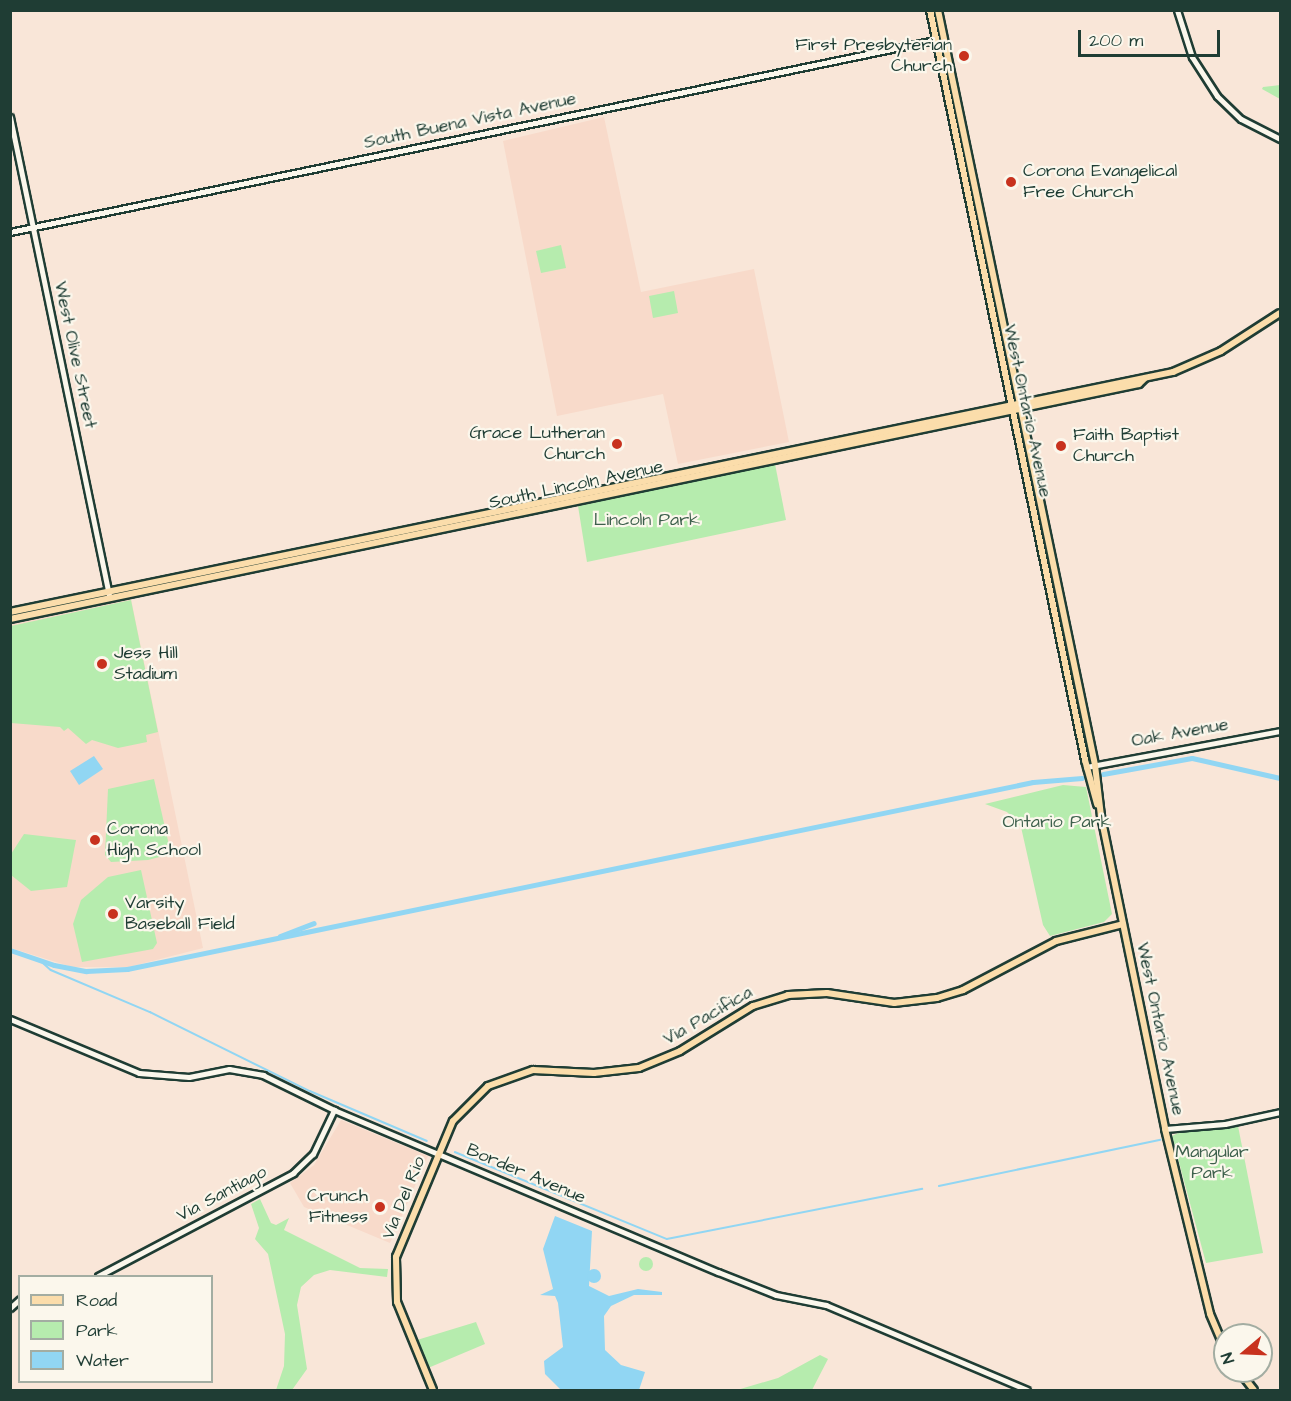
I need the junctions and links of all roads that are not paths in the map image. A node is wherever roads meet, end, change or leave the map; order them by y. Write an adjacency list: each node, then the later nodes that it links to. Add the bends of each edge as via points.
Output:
1 (930, 10): 4 (main road, West Ontario Avenue)
2 (938, 10): 10 (main road, West Ontario Avenue)
3 (1178, 10): 6 (street, via 1192,57 1217,96 1241,118)
4 (935, 40): 7 (street, South Buena Vista Avenue); 11 (main road, West Ontario Avenue)
5 (10, 117): 7 (street, West Olive Street)
6 (1281, 139)
7 (33, 227): 8 (street, South Buena Vista Avenue); 12 (street, West Olive Street)
8 (10, 232)
9 (1281, 313): 10 (main road, South Lincoln Avenue, via 1221,351 1173,372 1138,376)
10 (1019, 404): 11 (main road, South Lincoln Avenue); 16 (main road, West Ontario Avenue)
11 (1011, 406): 12 (main road, South Lincoln Avenue); 17 (main road, West Ontario Avenue)
12 (109, 595): 13 (main road, South Lincoln Avenue); 14 (main road, South Lincoln Avenue)
13 (10, 612)
14 (10, 619)
15 (1281, 731): 16 (street, Oak Avenue)
16 (1095, 765): 17 (street, Oak Avenue); 18 (main road, West Ontario Avenue)
17 (1086, 767): 18 (main road, West Ontario Avenue)
18 (1101, 816): 19 (main road, West Ontario Avenue)
19 (1123, 924): 23 (main road, West Ontario Avenue); 24 (main road, Via Pacifica, via 1056,941 963,990 937,998 894,1003 827,993 788,995 753,1006 680,1051 639,1068 516,1073 488,1086 464,1106)
20 (10, 1018): 21 (street, Border Avenue, via 139,1073 189,1077 245,1070 263,1074)
21 (334, 1110): 24 (street, Border Avenue); 25 (street, Via Santiago, via 313,1154 293,1173)
22 (1281, 1112): 23 (street, via 1225,1124)
23 (1165, 1129): 26 (main road, West Ontario Avenue)
24 (438, 1153): 27 (main road, Via Del Rio, via 399,1246 394,1276 401,1314); 28 (street, Border Avenue, via 776,1295 826,1305)
25 (100, 1275)
26 (1214, 1323)
27 (433, 1390)
28 (1027, 1390)

